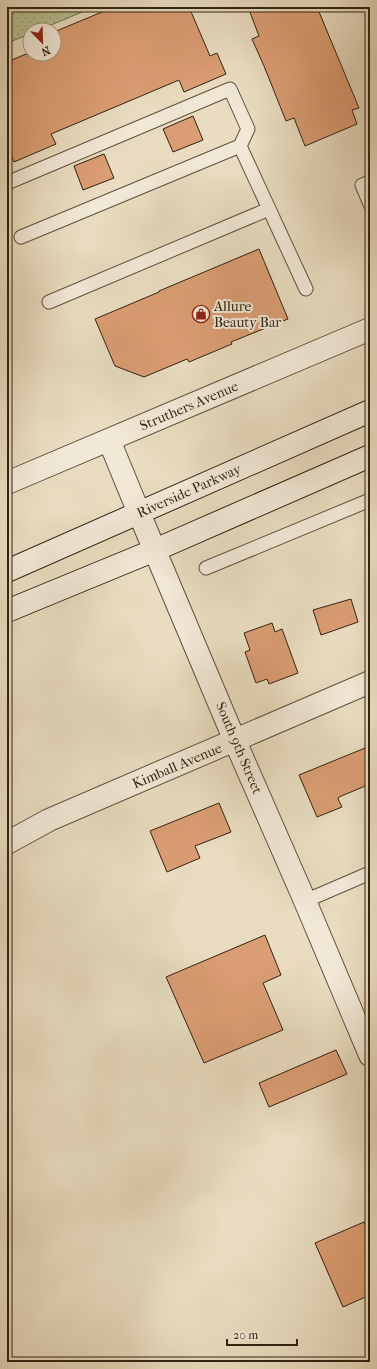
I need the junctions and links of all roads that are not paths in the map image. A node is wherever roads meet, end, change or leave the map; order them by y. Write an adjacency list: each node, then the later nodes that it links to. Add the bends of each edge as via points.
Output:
1 (240, 146): 3 (lane, via 248,129 230,90); 5 (lane); 6 (lane)
2 (370, 182): 4 (lane, via 362,185)
3 (7, 183)
4 (370, 204)
5 (269, 208): 7 (lane); 8 (lane)
6 (21, 237)
7 (306, 289)
8 (49, 302)
9 (370, 329): 11 (street, Struthers Avenue)
10 (370, 411): 15 (street, Riverside Parkway)
11 (109, 440): 13 (street, Struthers Avenue); 15 (street, South 9th Street)
12 (370, 456): 16 (street)
13 (7, 483)
14 (370, 500): 17 (lane)
15 (139, 513): 16 (street, South 9th Street); 18 (street, Riverside Parkway)
16 (155, 550): 19 (street); 21 (street, South 9th Street)
17 (206, 568)
18 (7, 570)
19 (7, 611)
20 (370, 682): 21 (street, Kimball Avenue)
21 (235, 741): 22 (street, Kimball Avenue, via 49,820); 24 (street, South 9th Street)
22 (7, 843)
23 (370, 873): 24 (lane)
24 (306, 901): 25 (street, South 9th Street)
25 (370, 1055)

